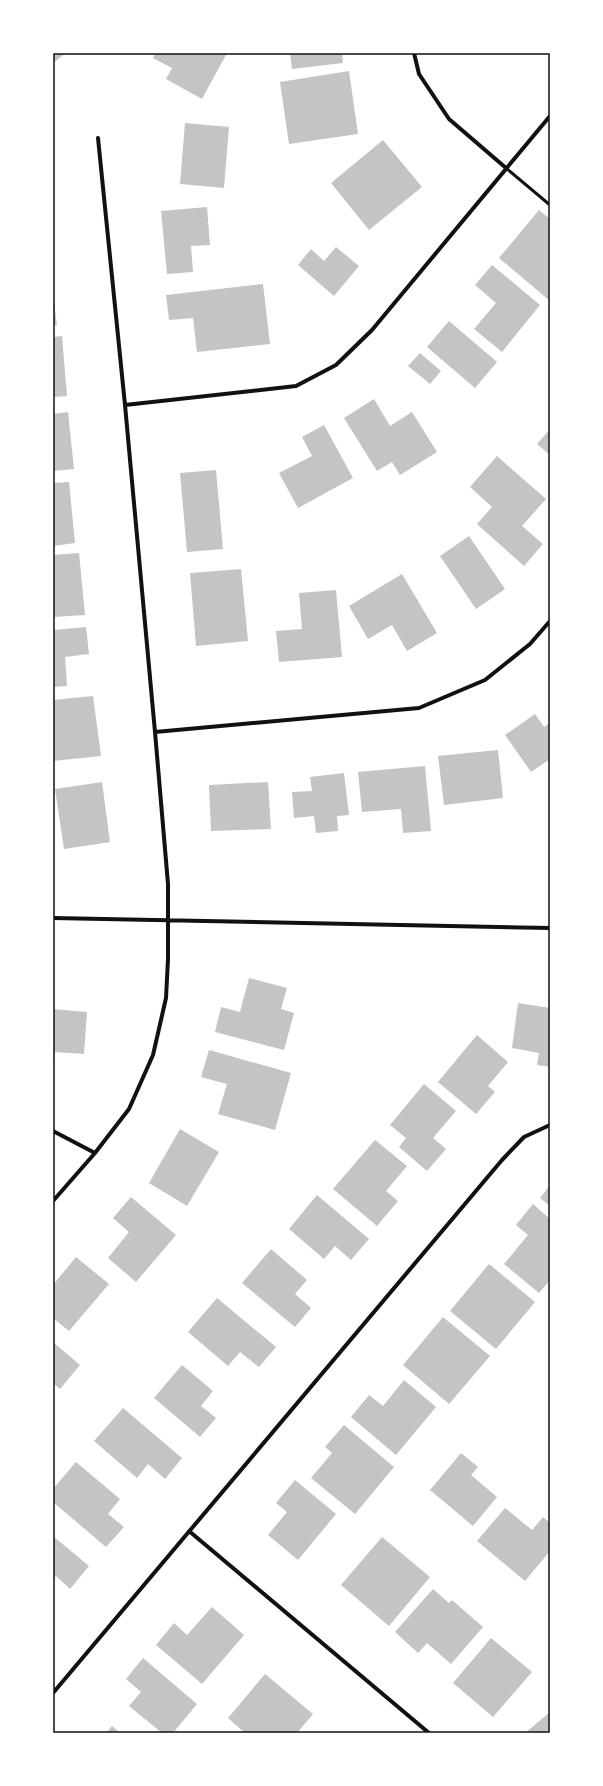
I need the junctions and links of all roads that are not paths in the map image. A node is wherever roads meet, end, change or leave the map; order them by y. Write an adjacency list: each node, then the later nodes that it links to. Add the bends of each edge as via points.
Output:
1 (414, 53): 4 (street, via 419,74 449,119)
2 (550, 116): 4 (street)
3 (98, 138): 6 (street)
4 (506, 168): 5 (lane); 6 (street, via 372,330 336,364 296,386)
5 (550, 205)
6 (125, 405): 8 (street)
7 (550, 621): 8 (street, via 530,644 485,680 419,708)
8 (155, 732): 10 (street, via 168,884)
9 (53, 918): 10 (street)
10 (168, 920): 11 (street); 14 (street, via 166,998 153,1055 129,1109)
11 (550, 928)
12 (550, 1125): 16 (street, via 524,1137 502,1160)
13 (53, 1131): 14 (street)
14 (94, 1154): 15 (street)
15 (53, 1202)
16 (189, 1531): 17 (street); 18 (street)
17 (53, 1693)
18 (429, 1733)

